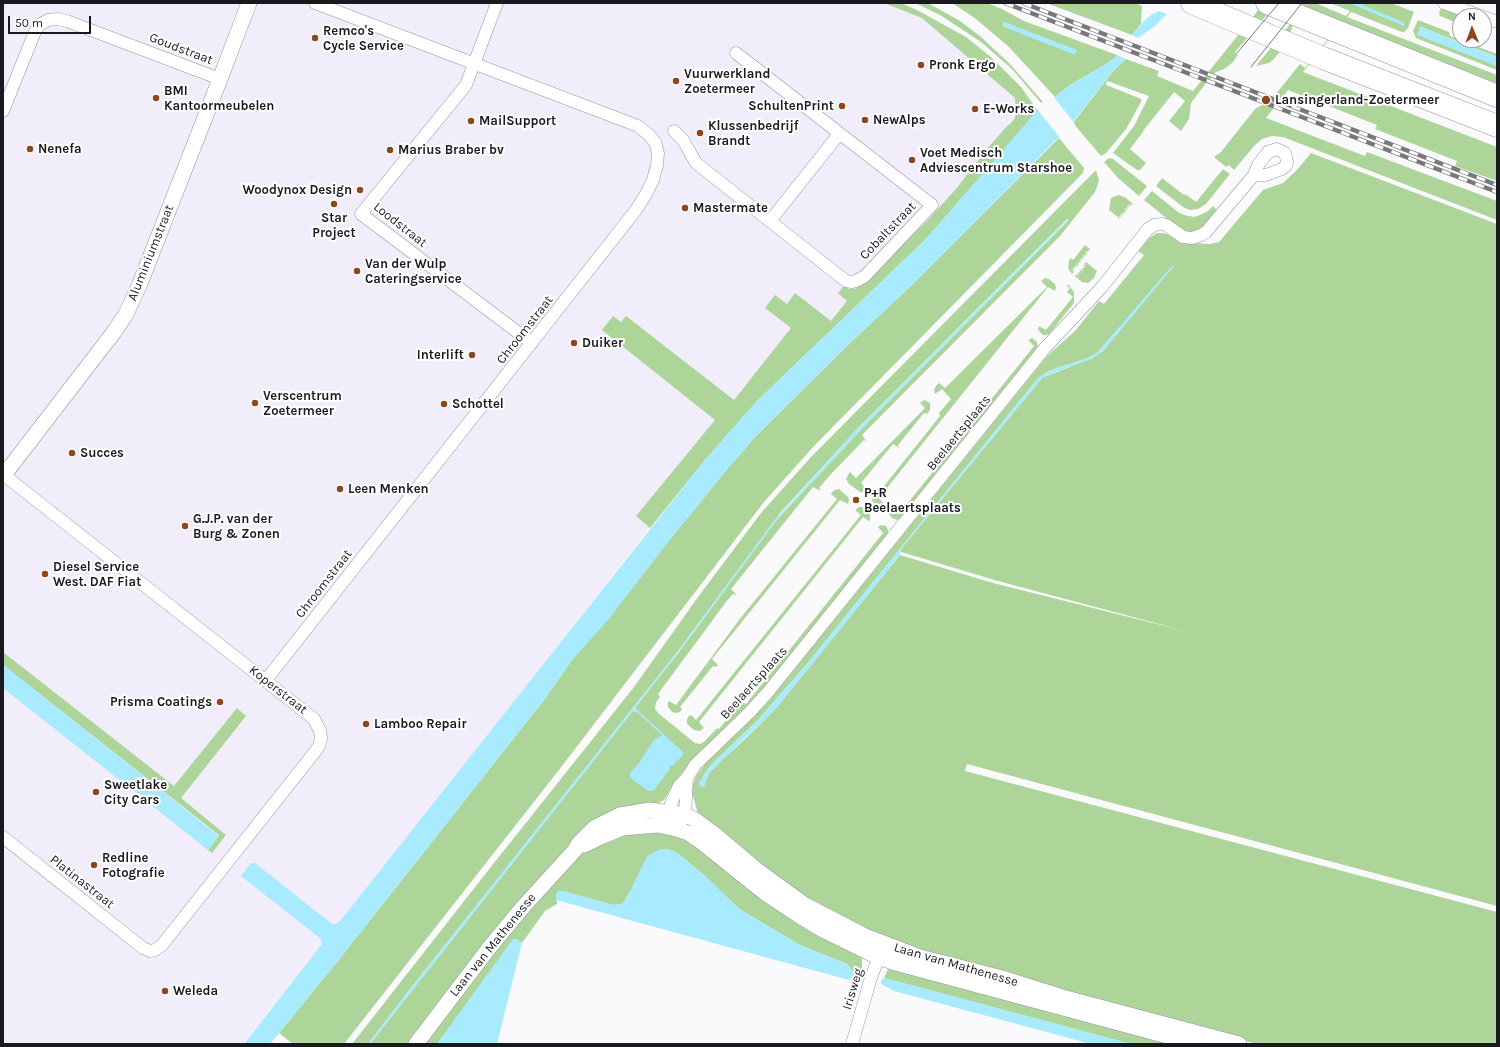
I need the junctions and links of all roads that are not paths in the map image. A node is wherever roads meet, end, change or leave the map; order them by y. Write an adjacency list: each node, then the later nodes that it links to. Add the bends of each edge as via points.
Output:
1 (249, 3): 10 (street, Aluminiumstraat)
2 (315, 3): 9 (street, Chroomstraat)
3 (497, 3): 9 (street)
4 (1192, 3): 13 (highway, via 1330,61)
5 (1267, 3): 11 (highway)
6 (1444, 3): 7 (street)
7 (1468, 7)
8 (736, 52): 15 (street, Cobaltstraat)
9 (474, 64): 18 (street, Loodstraat, via 466,84 361,214); 18 (street, Chroomstraat, via 638,126 655,142 658,152 653,180 636,210)
10 (220, 79): 12 (street, Goudstraat, via 67,21 48,20 36,29); 19 (street, Aluminiumstraat, via 126,314)
11 (1497, 96)
12 (3, 111)
13 (1497, 126)
14 (674, 131): 17 (street, Cobaltstraat, via 683,140 696,163)
15 (839, 134): 17 (street); 17 (street, Cobaltstraat, via 932,205 865,276 852,282 846,281)
16 (1254, 175): 21 (street, Beelaertsplaats, via 1201,235 1184,237 1162,224 1154,225 1148,230 1100,290 1044,349 768,692 701,758)
17 (770, 221)
18 (532, 343): 20 (street, Chroomstraat)
19 (4, 475): 20 (street, Koperstraat)
20 (266, 680): 28 (street, Koperstraat, via 314,719 320,731 319,746 162,945 150,951)
21 (687, 778): 22 (street, Beelaertsplaats, via 679,786 671,803); 23 (street)
22 (670, 813): 23 (street, Laan van Mathenesse); 24 (street); 26 (street, Laan van Mathenesse, via 650,810 620,815 594,828)
23 (685, 816): 24 (street); 27 (street, Laan van Mathenesse, via 694,819 757,870 806,905)
24 (676, 828): 26 (street, Laan van Mathenesse, via 658,825 622,828); 29 (street, Laan van Mathenesse, via 700,841 765,893 798,915)
25 (3, 837): 28 (street, Platinastraat)
26 (574, 850): 30 (street, Laan van Mathenesse, via 489,948)
27 (883, 943): 29 (street, Irisweg); 33 (street, Laan van Mathenesse, via 920,957)
28 (143, 948)
29 (878, 957): 31 (street, Irisweg); 32 (street, Laan van Mathenesse)
30 (416, 1044)
31 (852, 1044)
32 (1197, 1044)
33 (1239, 1044)

